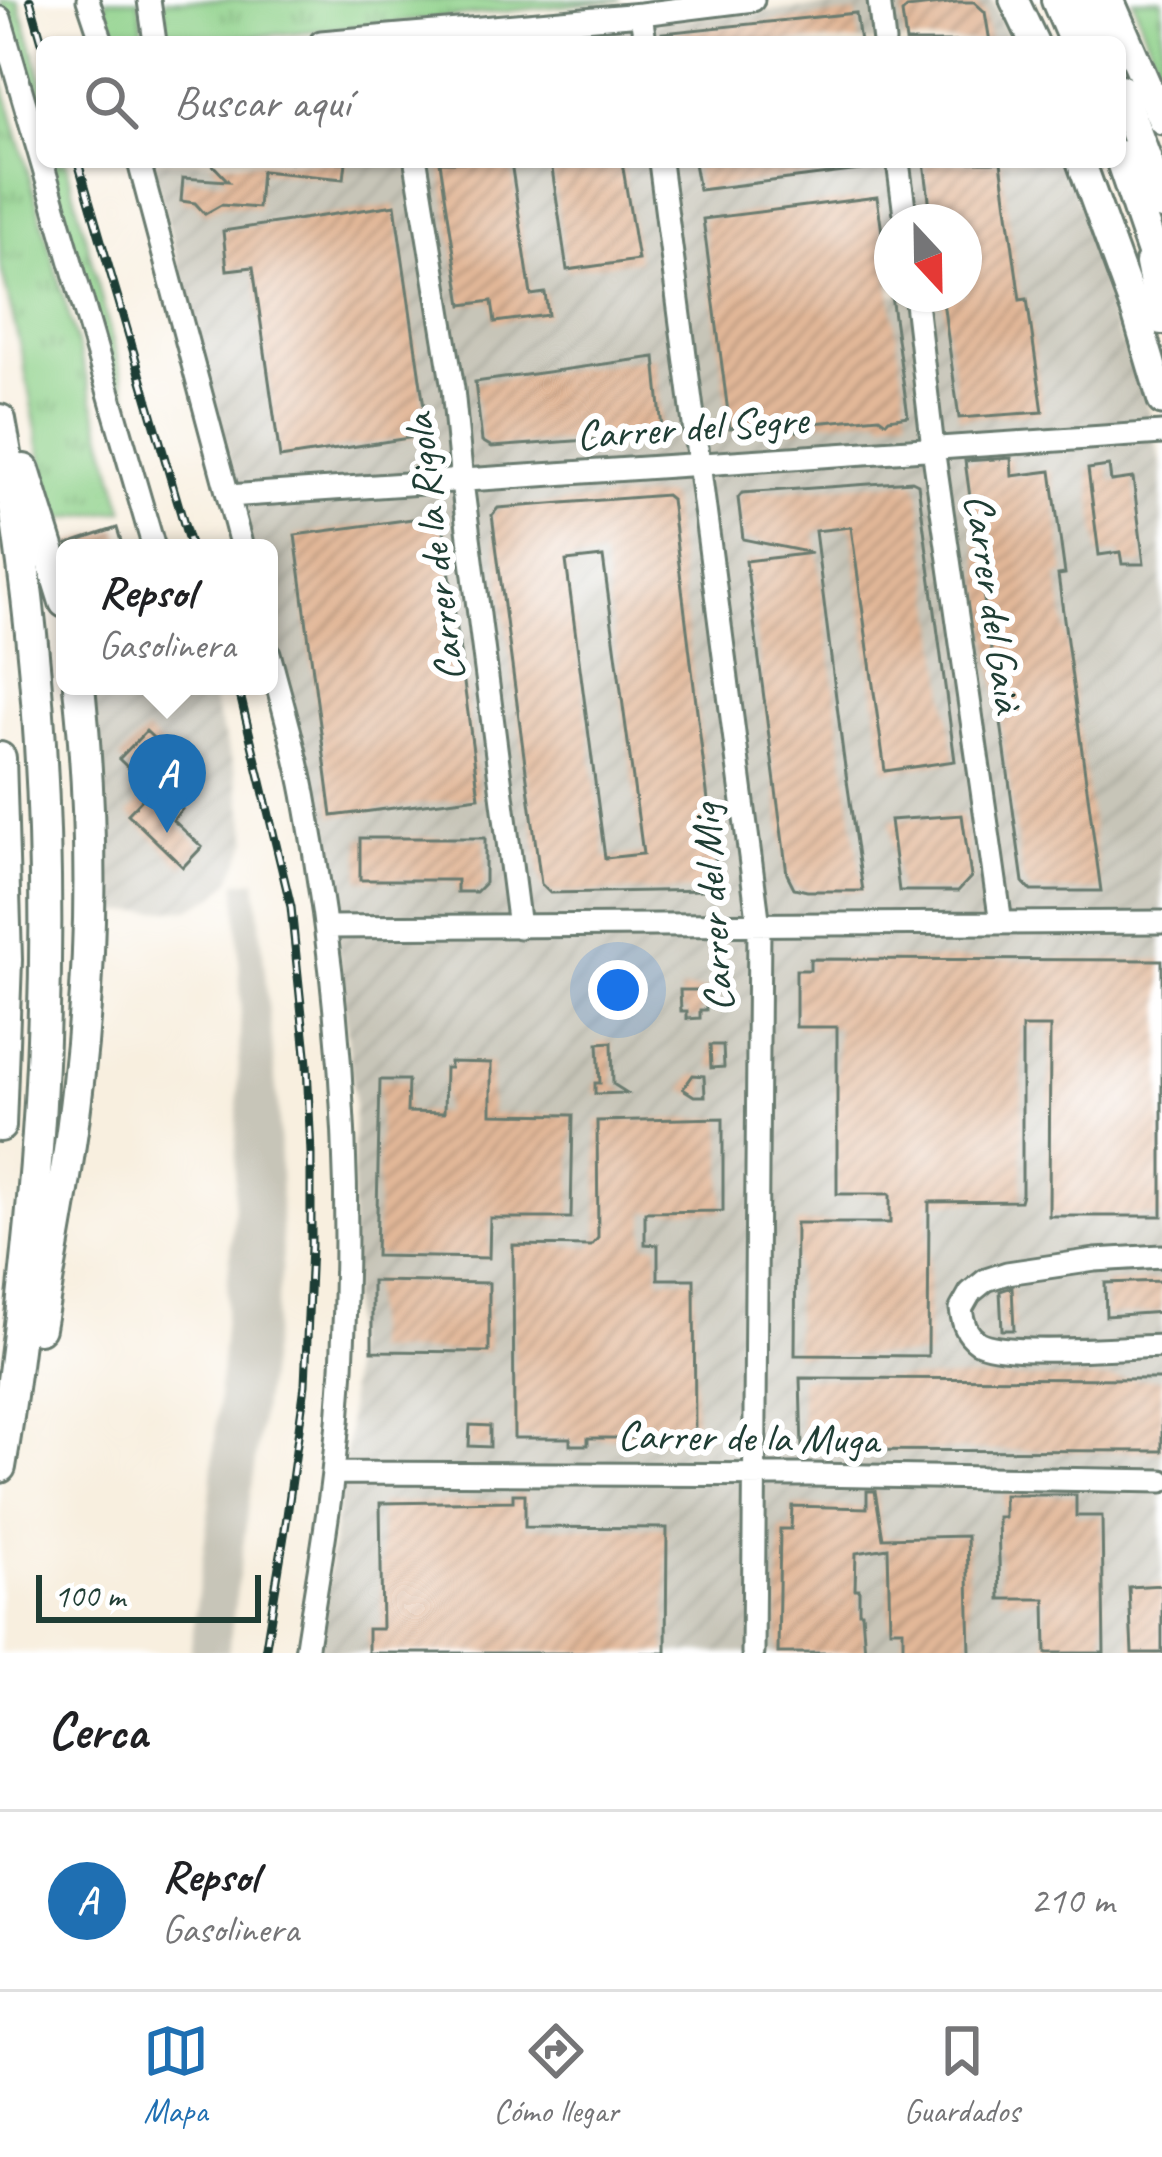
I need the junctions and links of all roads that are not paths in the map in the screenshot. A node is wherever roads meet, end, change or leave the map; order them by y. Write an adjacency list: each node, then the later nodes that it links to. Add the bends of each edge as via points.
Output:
1 (88, 0): 11 (street)
2 (149, 0): 12 (street)
3 (753, 0): 9 (street)
4 (879, 0): 15 (street)
5 (1014, 0): 16 (main road)
6 (1057, 0): 17 (highway)
7 (1083, 0): 18 (highway)
8 (1110, 0): 19 (main road)
9 (641, 14): 13 (street); 14 (street)
10 (0, 18): 23 (street)
11 (100, 36)
12 (153, 36)
13 (427, 36)
14 (644, 36)
15 (883, 36)
16 (1031, 36)
17 (1072, 36)
18 (1098, 36)
19 (1126, 36)
20 (1126, 37): 22 (main road)
21 (1126, 106): 32 (highway)
22 (1162, 120)
23 (36, 142)
24 (44, 168): 45 (street)
25 (141, 168): 44 (street)
26 (417, 168): 43 (street, Carrer de la Rigola)
27 (661, 168): 42 (street, Carrer del Mig)
28 (899, 168): 31 (street)
29 (1083, 168): 38 (main road)
30 (1124, 168): 33 (highway)
31 (904, 204)
32 (1162, 204)
33 (1147, 233): 34 (highway); 36 (highway)
34 (1162, 279)
35 (917, 312): 41 (street, Carrer del Gaià)
36 (1162, 319)
37 (0, 400): 47 (highway)
38 (1162, 401)
39 (0, 420): 59 (highway, via 37,693 46,946 38,1142)
40 (1162, 433): 41 (street, Carrer del Segre)
41 (933, 448): 42 (street, Carrer del Segre); 52 (street, Carrer del Gaià)
42 (700, 465): 43 (street, Carrer del Segre); 53 (street, Carrer del Mig)
43 (462, 482): 44 (street, Carrer del Segre); 55 (street, Carrer de la Rigola)
44 (228, 496): 46 (street)
45 (151, 539)
46 (240, 539)
47 (56, 571)
48 (278, 688): 54 (street)
49 (80, 695): 59 (highway, via 89,854 79,1082 33,1356)
50 (0, 758): 56 (highway)
51 (1162, 922): 52 (street)
52 (1000, 923): 53 (street)
53 (759, 926): 55 (street); 61 (street, Carrer del Mig)
54 (326, 927): 55 (street); 60 (street, via 345,1196)
55 (519, 927)
56 (0, 1126)
57 (1162, 1256): 58 (street, via 1007,1273 986,1280 961,1309 973,1339 1003,1350)
58 (1162, 1346)
59 (1, 1461)
60 (333, 1473): 61 (street, Carrer de la Muga); 63 (street)
61 (756, 1475): 62 (street, Carrer de la Muga); 64 (street, Carrer del Mig)
62 (1162, 1481)
63 (306, 1653)
64 (753, 1653)

